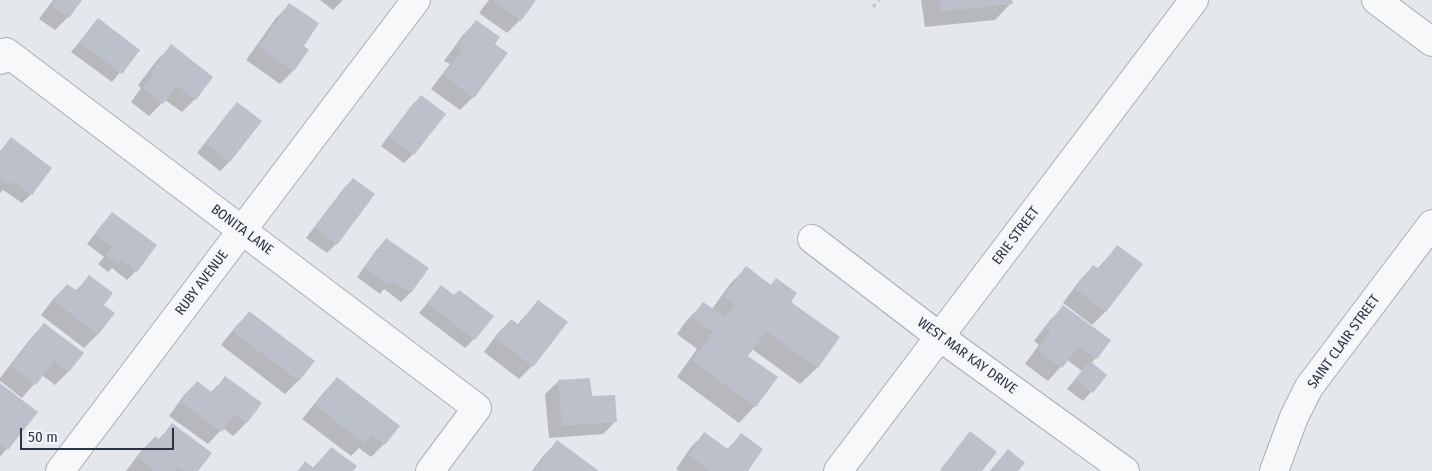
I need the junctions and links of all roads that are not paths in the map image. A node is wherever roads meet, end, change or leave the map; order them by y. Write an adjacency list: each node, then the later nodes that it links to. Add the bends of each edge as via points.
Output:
1 (416, 0): 7 (street, RUBY AVENUE)
2 (1194, 0): 9 (street, ERIE STREET)
3 (1376, 0): 4 (street)
4 (1432, 42)
5 (3, 56): 7 (street, BONITA LANE)
6 (1432, 224): 14 (street, SAINT CLAIR STREET, via 1309,387)
7 (242, 230): 10 (street, RUBY AVENUE); 11 (street, BONITA LANE, via 477,408)
8 (812, 239): 9 (street, WEST MAR KAY DRIVE)
9 (940, 337): 12 (street, ERIE STREET); 13 (street, WEST MAR KAY DRIVE)
10 (60, 471)
11 (430, 471)
12 (838, 471)
13 (1125, 471)
14 (1274, 471)

